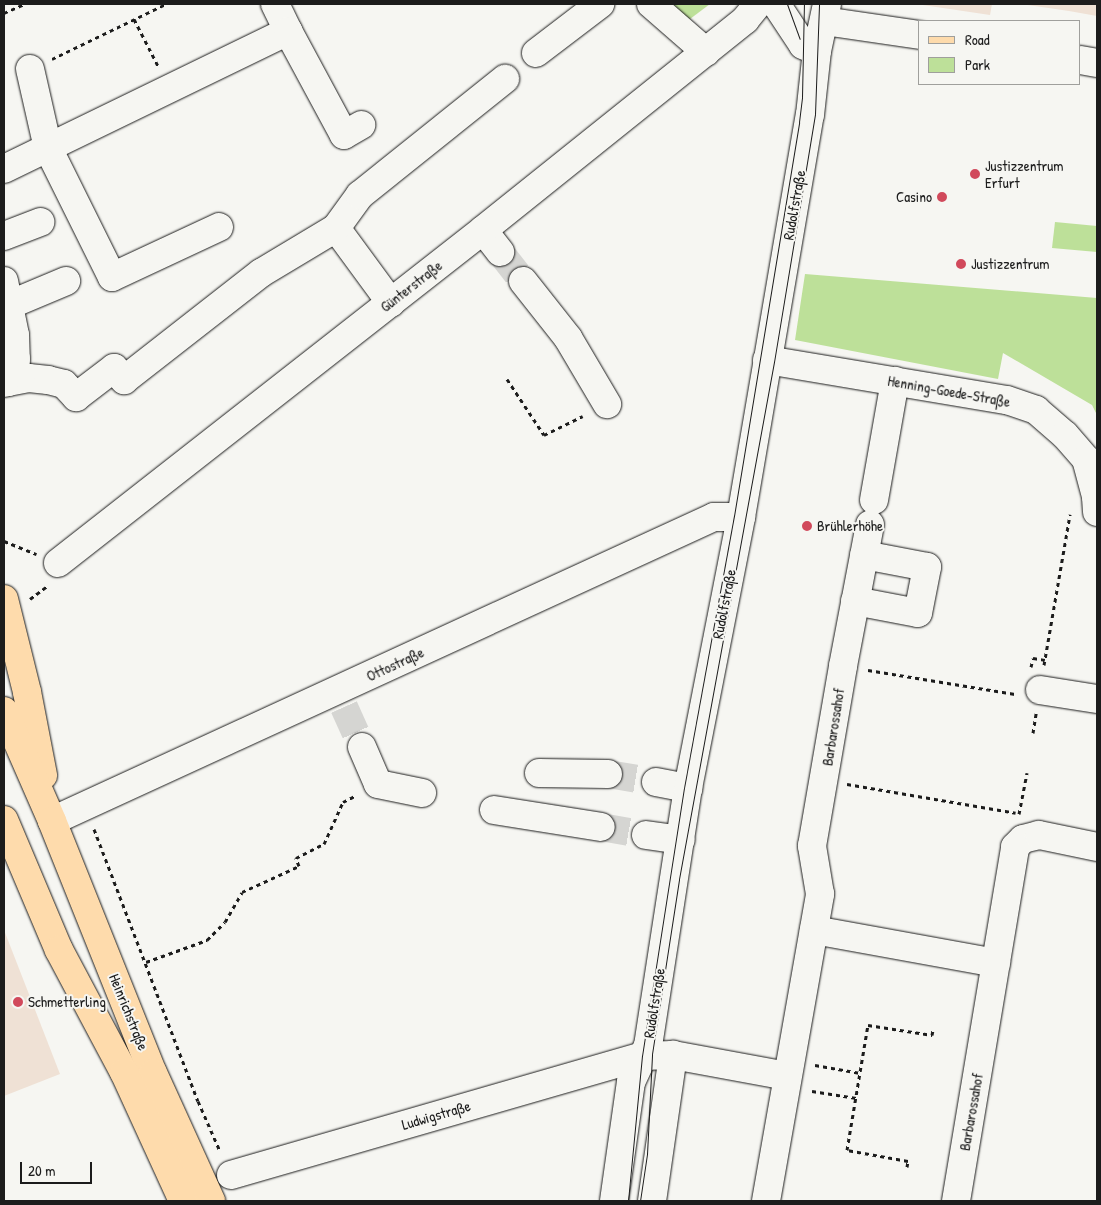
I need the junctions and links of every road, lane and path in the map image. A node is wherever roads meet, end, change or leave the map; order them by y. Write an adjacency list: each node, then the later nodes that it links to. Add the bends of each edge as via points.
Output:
1 (24, 4): 9 (path)
2 (166, 4): 10 (path)
3 (274, 4): 11 (street)
4 (600, 4): 15 (street)
5 (651, 4): 14 (street)
6 (758, 4): 14 (street, Günterstraße)
7 (776, 4): 13 (street, via 802,46)
8 (826, 12): 12 (street); 13 (street, Rudolfstraße)
9 (4, 13)
10 (134, 19): 18 (path); 20 (path)
11 (288, 31): 20 (street); 21 (street, via 344,134)
12 (918, 35)
13 (818, 51): 34 (street, Rudolfstraße, via 810,115)
14 (706, 52): 27 (street, Günterstraße)
15 (536, 54)
16 (1081, 60): 17 (street)
17 (1097, 63)
18 (30, 69): 22 (street)
19 (505, 79): 26 (street, via 360,195)
20 (169, 89): 22 (street)
21 (361, 125)
22 (48, 148): 23 (street); 25 (street, via 112,277)
23 (4, 170)
24 (40, 222): 28 (street)
25 (219, 227)
26 (336, 228): 33 (street); 37 (street, via 261,273 124,380 121,363 76,397 64,384 48,380 29,378)
27 (483, 230): 29 (street); 33 (street, Günterstraße)
28 (4, 236)
29 (500, 252)
30 (66, 280): 32 (street)
31 (523, 281): 38 (street, via 568,338)
32 (6, 293): 37 (street, via 15,335 16,359 15,371)
33 (390, 303): 44 (street, Günterstraße)
34 (767, 360): 36 (street, Henning-Goede-Straße); 41 (street, Rudolfstraße)
35 (507, 379): 38 (path, via 544,435)
36 (895, 381): 40 (street, Henning-Goede-Straße, via 1007,400 1036,410 1086,459); 43 (street, Barbarossahof)
37 (6, 382)
38 (606, 404)
39 (1071, 509): 47 (path)
40 (1097, 512)
41 (741, 517): 60 (street, Rudolfstraße); 62 (street, Ottostraße, via 714,517 340,699)
42 (4, 541): 44 (path)
43 (864, 555): 46 (street, Barbarossahof); 46 (street, via 927,567 918,614)
44 (55, 573): 45 (path)
45 (16, 600): 66 (main road, Heinrichstraße, via 27,692)
46 (855, 601): 49 (street, Barbarossahof)
47 (1045, 660): 48 (path, via 1033,658); 50 (path)
48 (1032, 662)
49 (843, 666): 50 (path); 72 (street, Barbarossahof, via 812,846 820,894)
50 (1028, 692): 51 (street)
51 (1097, 699)
52 (4, 711): 66 (main road, Heinrichstraße)
53 (362, 747): 59 (street)
54 (539, 773): 56 (street)
55 (1027, 773): 64 (path)
56 (608, 774)
57 (656, 782): 60 (street)
58 (842, 783): 64 (path)
59 (378, 784): 61 (street); 73 (path, via 343,802 324,844 296,858 299,866 242,892 225,922 207,940)
60 (688, 788): 70 (street, Rudolfstraße)
61 (422, 793)
62 (86, 805): 66 (street, Ottostraße); 73 (path)
63 (494, 810): 68 (street)
64 (1019, 814): 65 (path)
65 (1029, 816)
66 (52, 821): 84 (main road, Heinrichstraße, via 150,1064)
67 (5, 822): 83 (main road, Heinrichstraße, via 59,950 124,1072)
68 (601, 827)
69 (646, 835): 70 (street)
70 (682, 840): 77 (street, Rudolfstraße, via 648,1046)
71 (1097, 846): 74 (street, Barbarossahof, via 1039,835 1023,839 1014,847)
72 (814, 930): 74 (street); 79 (street, Barbarossahof)
73 (146, 962): 82 (path, via 198,1101)
74 (996, 963): 88 (street, Barbarossahof)
75 (934, 1030): 78 (path, via 932,1035 868,1025)
76 (673, 1055): 77 (street); 79 (street); 86 (street, Rudolfstraße)
77 (642, 1056): 82 (street, Ludwigstraße); 85 (street, Rudolfstraße, via 631,1082)
78 (860, 1073): 79 (path); 80 (path)
79 (788, 1074): 80 (path); 87 (street, Barbarossahof)
80 (856, 1098): 81 (path, via 847,1150 908,1161)
81 (907, 1167)
82 (231, 1175)
83 (183, 1201)
84 (211, 1201)
85 (614, 1201)
86 (652, 1201)
87 (766, 1201)
88 (956, 1201)

